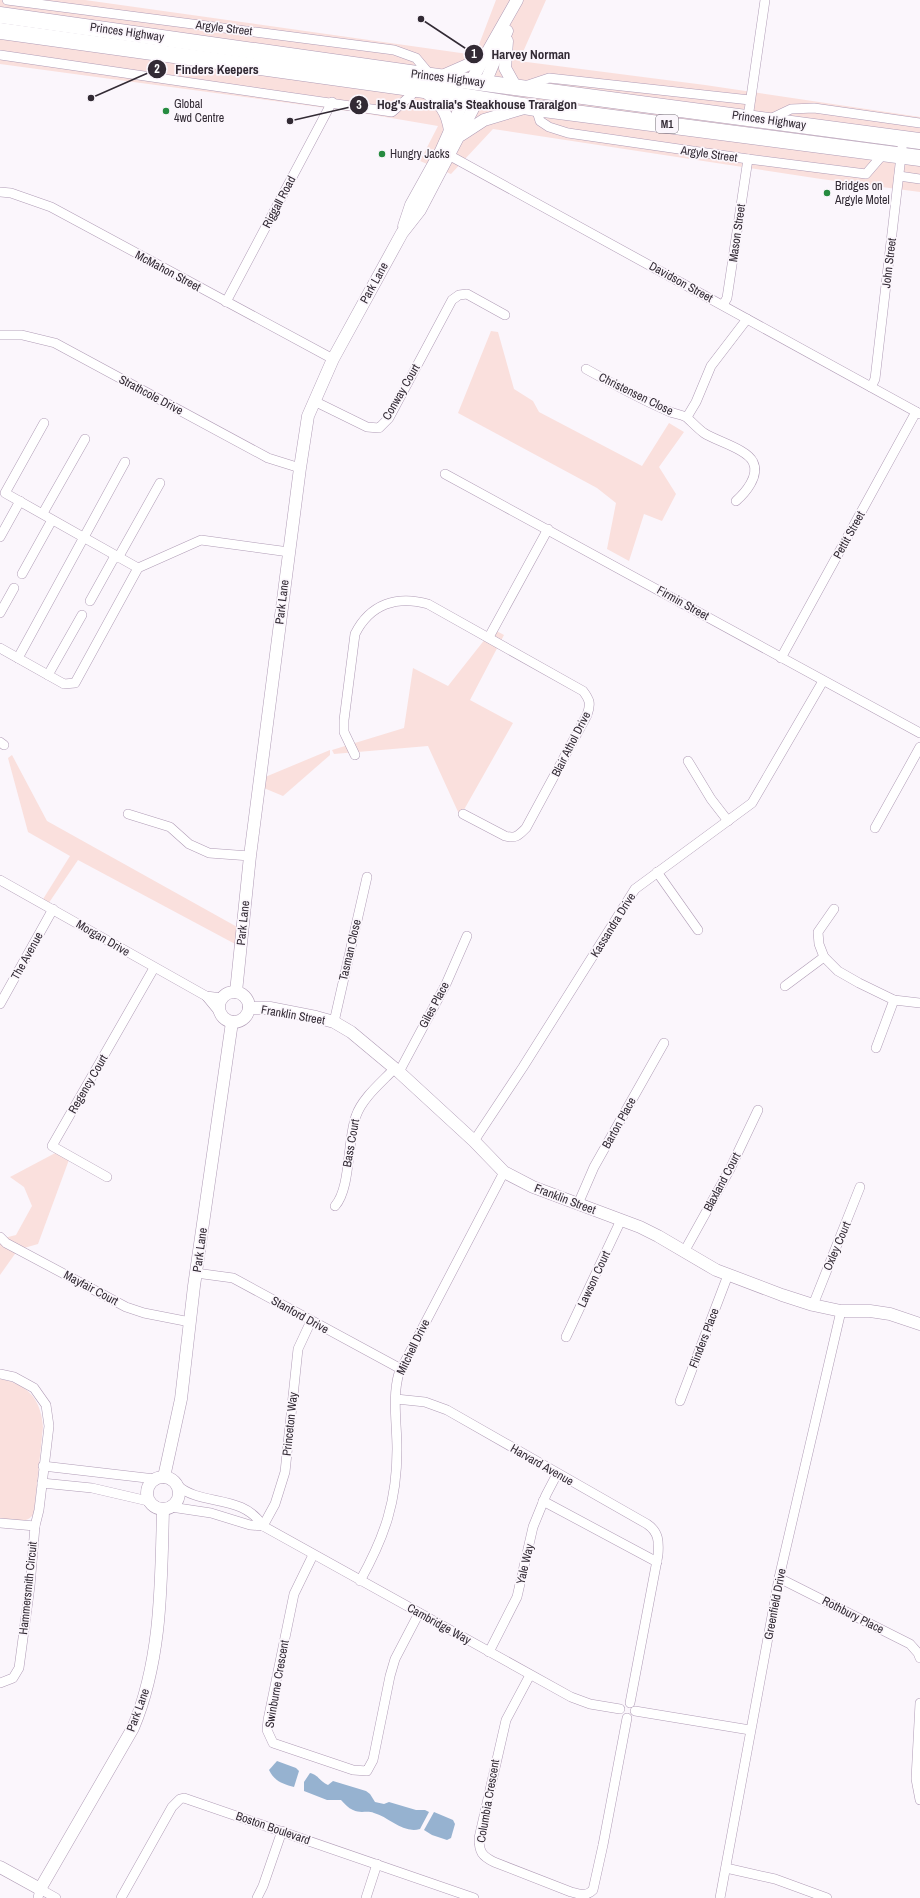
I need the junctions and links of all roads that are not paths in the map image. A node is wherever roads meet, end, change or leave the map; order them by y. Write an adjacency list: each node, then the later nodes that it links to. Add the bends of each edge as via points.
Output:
1 (8, 0): 10 (street, Argyle Street, via 394,50 416,58)
2 (518, 0): 5 (street); 7 (street)
3 (765, 0): 13 (street)
4 (0, 15): 10 (highway, Princes Highway / M1)
5 (510, 24): 9 (street); 11 (street, via 505,68)
6 (0, 31): 10 (highway, Princes Highway / M1)
7 (487, 52): 9 (street); 10 (street, via 472,63)
8 (0, 55): 14 (street)
9 (478, 82): 10 (highway, Princes Highway / M1); 11 (highway, Princes Highway / M1); 12 (highway)
10 (428, 83): 12 (highway, Princes Highway / M1); 14 (street, via 392,112); 19 (street, via 448,116)
11 (518, 87): 13 (street, via 549,78); 16 (highway, Princes Highway / M1)
12 (471, 98): 15 (highway, Princes Highway / M1); 19 (street, Park Lane)
13 (750, 100): 16 (street)
14 (332, 102): 30 (street, Riggall Road)
15 (533, 107): 19 (street, via 484,120); 22 (highway, Princes Highway / M1); 26 (street, Argyle Street, via 540,121 568,134)
16 (748, 118): 17 (highway, Princes Highway / M1)
17 (765, 120): 18 (street, via 791,109 814,108); 20 (highway, Princes Highway / M1)
18 (920, 123)
19 (454, 135): 23 (street, Park Lane)
20 (903, 139): 21 (highway, Princes Highway / M1); 24 (street, John Street)
21 (920, 141)
22 (885, 152): 24 (highway, Princes Highway / M1); 26 (street, Argyle Street, via 866,174)
23 (445, 153): 31 (street, Davidson Street); 35 (street, Park Lane, via 411,206 402,233)
24 (901, 155): 25 (highway, Princes Highway / M1); 27 (street, John Street)
25 (920, 158)
26 (748, 159): 31 (street, Mason Street, via 727,298)
27 (899, 176): 28 (street); 37 (street, John Street, via 875,379)
28 (920, 179)
29 (0, 192): 30 (street, McMahon Street, via 51,207)
30 (226, 302): 35 (street, McMahon Street)
31 (723, 305): 33 (street, Davidson Street)
32 (506, 315): 38 (street, Conway Court, via 467,294 458,292 389,418 379,428 367,427)
33 (747, 319): 37 (street, Davidson Street); 40 (street, Christensen Close, via 711,366)
34 (0, 335): 44 (street, Strathcole Drive, via 22,334 55,343 268,458)
35 (333, 359): 38 (street, Park Lane)
36 (586, 369): 40 (street, Christensen Close, via 660,408)
37 (871, 387): 39 (street, Davidson Street)
38 (314, 401): 44 (street, Park Lane, via 308,416)
39 (918, 413): 66 (street, Pettit Street)
40 (687, 417): 49 (street, Christensen Close, via 698,428 747,454 753,462 755,468 750,486)
41 (44, 423): 47 (street)
42 (85, 439): 50 (street)
43 (125, 462): 54 (street)
44 (300, 468): 55 (street, Park Lane)
45 (445, 474): 52 (street, Firmin Street)
46 (160, 483): 56 (street)
47 (3, 492): 48 (street)
48 (20, 501): 50 (street); 53 (street)
49 (736, 502)
50 (42, 513): 51 (street)
51 (52, 520): 54 (street); 58 (street)
52 (548, 529): 63 (street); 66 (street, Firmin Street)
53 (0, 537)
54 (84, 539): 56 (street); 65 (street)
55 (289, 552): 57 (street, via 201,540); 77 (street, Park Lane)
56 (117, 557): 57 (street); 60 (street)
57 (138, 568): 67 (street, via 75,683 64,684)
58 (22, 574)
59 (14, 588): 61 (street)
60 (90, 601)
61 (0, 613)
62 (82, 615): 67 (street)
63 (489, 637): 71 (street, Blair Athol Drive, via 428,604 415,600 400,600 372,612 361,622 356,634 344,720 344,732); 74 (street, Blair Athol Drive, via 574,684 583,691 591,706 526,828 519,836 505,836)
64 (0, 648): 65 (street)
65 (18, 658): 67 (street)
66 (781, 658): 68 (street, Firmin Street)
67 (48, 675)
68 (823, 680): 69 (street, Firmin Street); 75 (street, Kassandra Drive, via 752,802)
69 (920, 733)
70 (920, 747): 76 (street)
71 (355, 755)
72 (688, 761): 75 (street)
73 (128, 814): 77 (street, via 170,827 189,844 209,853)
74 (462, 814)
75 (728, 821): 78 (street, Kassandra Drive)
76 (876, 828)
77 (250, 856): 88 (street, Park Lane)
78 (656, 872): 83 (street); 102 (street, Kassandra Drive, via 635,889)
79 (367, 877): 97 (street, Tasman Close)
80 (0, 880): 81 (street, Morgan Drive)
81 (53, 909): 86 (street, Morgan Drive); 93 (street, The Avenue)
82 (834, 909): 85 (street, via 818,932)
83 (698, 930)
84 (467, 936): 100 (street, Giles Place, via 446,984)
85 (824, 957): 87 (street); 91 (street, via 838,972)
86 (154, 968): 89 (street, Morgan Drive); 104 (street, Regency Court, via 52,1146)
87 (785, 986)
88 (236, 992): 90 (street, via 230,992); 94 (street, via 244,996)
89 (206, 996): 90 (street, Morgan Drive); 95 (street, Morgan Drive)
90 (222, 998): 95 (street)
91 (894, 1000): 92 (street); 99 (street)
92 (920, 1002)
93 (0, 1004)
94 (250, 1008): 96 (street, via 242,1020); 97 (street, Franklin Street, via 294,1012)
95 (220, 1013): 96 (street, via 227,1021)
96 (232, 1022): 111 (street, Park Lane)
97 (334, 1022): 100 (street, Franklin Street, via 366,1043)
98 (664, 1043): 106 (street, Barton Place, via 594,1167)
99 (876, 1048)
100 (397, 1070): 102 (street, Franklin Street); 107 (street, Bass Court, via 361,1105 356,1115 344,1186 341,1199)
101 (758, 1110): 110 (street, Blaxland Court, via 730,1169)
102 (474, 1141): 103 (street, Franklin Street)
103 (504, 1172): 106 (street, Franklin Street, via 533,1188); 119 (street, Mitchell Drive)
104 (107, 1177)
105 (860, 1187): 113 (street, Oxley Court)
106 (578, 1204): 108 (street, Franklin Street)
107 (335, 1206)
108 (621, 1220): 110 (street, Franklin Street, via 658,1236); 118 (street, Lawson Court)
109 (0, 1237): 116 (street, Mayfair Court, via 6,1243 126,1307)
110 (684, 1252): 112 (street, Franklin Street)
111 (196, 1273): 115 (street, Stanford Drive, via 233,1278); 116 (street, Park Lane)
112 (728, 1275): 113 (street, Franklin Street); 122 (street, Flinders Place)
113 (813, 1305): 114 (street, Franklin Street)
114 (841, 1312): 117 (street, Franklin Street, via 870,1311 890,1314); 138 (street, Greenfield Drive)
115 (310, 1321): 119 (street, Stanford Drive); 135 (street, Princeton Way, via 298,1349 281,1490)
116 (190, 1322): 126 (street, Park Lane, via 181,1399)
117 (920, 1324)
118 (566, 1337)
119 (401, 1369): 121 (street, Mitchell Drive, via 396,1386)
120 (0, 1374): 123 (street, Hammersmith Circuit, via 14,1377 34,1388 46,1405 48,1436)
121 (396, 1399): 125 (street, Harvard Avenue, via 416,1400 435,1405); 139 (street, Mitchell Drive, via 396,1469 388,1520)
122 (680, 1401)
123 (44, 1466): 124 (street); 127 (street, Hammersmith Circuit)
124 (107, 1474): 126 (street); 129 (street)
125 (557, 1474): 131 (street, Yale Way); 137 (street, Harvard Avenue, via 655,1530 659,1540)
126 (160, 1478): 128 (street, via 173,1481); 130 (street, via 149,1484)
127 (42, 1483): 129 (street); 134 (street, Hammersmith Circuit)
128 (177, 1485): 132 (street, via 177,1501); 135 (street, Cambridge Way, via 185,1492 240,1507 258,1519)
129 (104, 1491): 130 (street)
130 (148, 1501): 132 (street, via 152,1506)
131 (543, 1501): 137 (street); 141 (street, Yale Way, via 533,1527 517,1598)
132 (167, 1508): 135 (street, Cambridge Way, via 211,1513 250,1525); 156 (street, Park Lane, via 160,1609 150,1673 141,1708 122,1748)
133 (0, 1523): 134 (street)
134 (35, 1526): 144 (street, Hammersmith Circuit, via 30,1586 18,1668 13,1678)
135 (263, 1526): 136 (street, Cambridge Way)
136 (313, 1555): 139 (street, Cambridge Way); 140 (street, Swinburne Crescent, via 294,1594 267,1725 273,1743 353,1770 367,1771 373,1760 395,1659)
137 (657, 1562): 145 (street, Harvard Avenue)
138 (779, 1578): 142 (street, Rothbury Place, via 910,1644); 150 (street, Greenfield Drive)
139 (360, 1581): 140 (street, Cambridge Way)
140 (419, 1613): 141 (street, Cambridge Way)
141 (488, 1652): 143 (street, Cambridge Way)
142 (920, 1658)
143 (530, 1675): 147 (street, Cambridge Way, via 580,1701); 149 (street, Columbia Crescent, via 506,1720 480,1838 480,1850 484,1857 494,1862 571,1892 584,1895 593,1890)
144 (0, 1683)
145 (630, 1703): 147 (street, via 625,1703); 148 (street, via 634,1706)
146 (920, 1703): 151 (street, via 916,1779)
147 (620, 1709): 149 (street, via 621,1714)
148 (635, 1712): 149 (street); 150 (street)
149 (627, 1718)
150 (750, 1730): 155 (street, Greenfield Drive)
151 (920, 1800)
152 (282, 1831): 153 (street, Boston Boulevard); 158 (street, Boston Boulevard, via 190,1799 180,1799 172,1807); 159 (street)
153 (377, 1864): 160 (street); 161 (street, Boston Boulevard)
154 (0, 1867): 156 (street)
155 (726, 1868): 162 (street, Greenfield Drive); 163 (street, via 775,1878)
156 (39, 1894): 157 (street)
157 (56, 1898)
158 (121, 1898)
159 (257, 1898)
160 (366, 1898)
161 (474, 1898)
162 (720, 1898)
163 (827, 1898)

